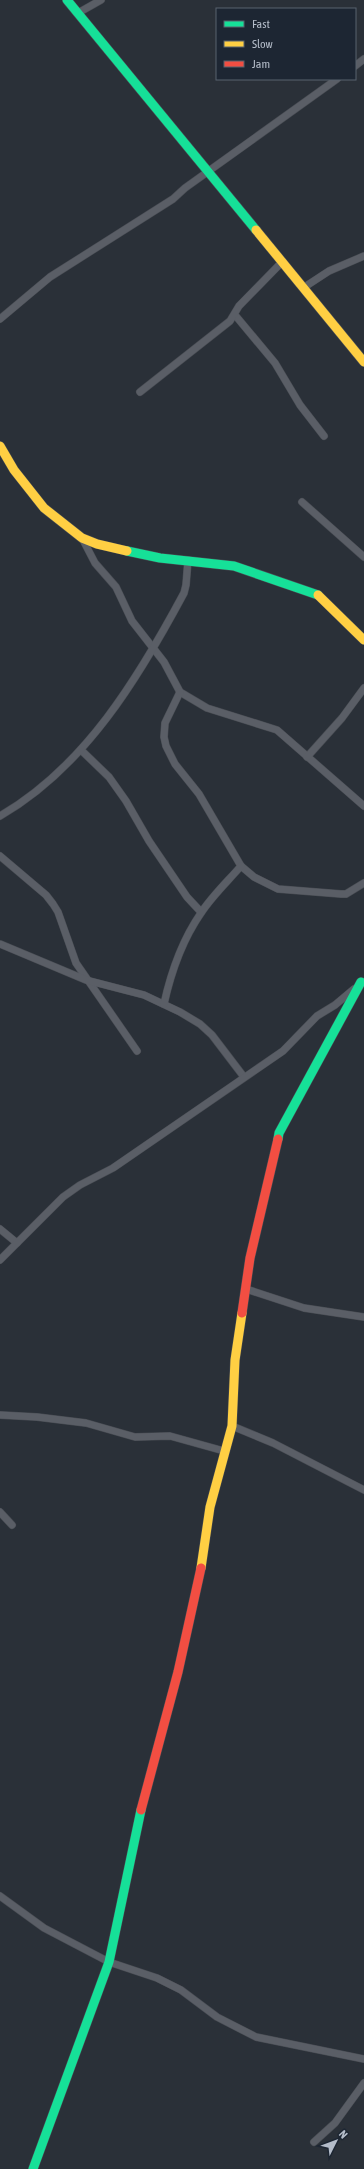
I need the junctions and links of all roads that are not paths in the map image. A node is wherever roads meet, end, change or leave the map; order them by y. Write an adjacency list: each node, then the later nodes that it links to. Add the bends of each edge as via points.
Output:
1 (67, 0): 3 (street)
2 (101, 0): 3 (street)
3 (78, 13): 7 (street)
4 (364, 59): 5 (street)
5 (356, 65)
6 (336, 80): 7 (street)
7 (209, 171): 9 (street); 12 (street, via 173,199 50,277)
8 (364, 256): 10 (street, via 329,271)
9 (282, 262): 10 (street); 11 (street, via 239,306)
10 (304, 288): 13 (street)
11 (234, 315): 14 (street); 15 (street, via 276,363 300,405)
12 (0, 319)
13 (364, 362)
14 (140, 392)
15 (324, 436)
16 (0, 446): 18 (street, via 14,470 44,508)
17 (302, 502): 19 (street)
18 (82, 538): 20 (street, via 145,556); 22 (street, via 95,563 116,587 132,621)
19 (364, 557)
20 (188, 560): 21 (street, via 234,566 304,592 317,594); 22 (street, via 184,593)
21 (364, 640)
22 (153, 648): 24 (street, via 164,662); 25 (street, via 105,720)
23 (364, 688): 26 (street, via 347,712)
24 (180, 692): 26 (street, via 206,708 277,730); 30 (street, via 165,723 166,746 175,764 199,794)
25 (80, 750): 28 (street, via 68,764 35,792); 32 (street, via 109,777 126,801 148,841 187,897)
26 (307, 757): 27 (street)
27 (364, 806)
28 (0, 816)
29 (0, 856): 34 (street, via 53,904 74,959)
30 (241, 866): 31 (street, via 267,885 288,891 346,894); 32 (street)
31 (364, 883)
32 (201, 912): 36 (street, via 184,943)
33 (0, 944): 34 (street)
34 (86, 980): 36 (street, via 144,995); 37 (street, via 108,1006)
35 (362, 980): 38 (street, via 345,998 317,1016 284,1051); 42 (street, via 279,1133 250,1258)
36 (164, 1004): 38 (street, via 188,1016 212,1035)
37 (137, 1051)
38 (244, 1077): 40 (street, via 113,1168 71,1191)
39 (0, 1229): 40 (street)
40 (17, 1243): 41 (street)
41 (0, 1260)
42 (246, 1289): 43 (street, via 304,1308); 45 (street, via 235,1360)
43 (364, 1316)
44 (0, 1415): 46 (street, via 86,1423 135,1437 170,1436)
45 (232, 1426): 46 (street); 47 (street)
46 (224, 1451): 51 (street, via 210,1507 202,1560 178,1672 140,1813)
47 (364, 1490)
48 (0, 1512): 49 (street)
49 (12, 1525)
50 (0, 1896): 51 (street, via 44,1928)
51 (109, 1962): 52 (street, via 157,1978 181,1990 217,2017 256,2037); 55 (street)
52 (364, 2059)
53 (364, 2083): 54 (street, via 335,2123)
54 (314, 2142)
55 (32, 2169)

